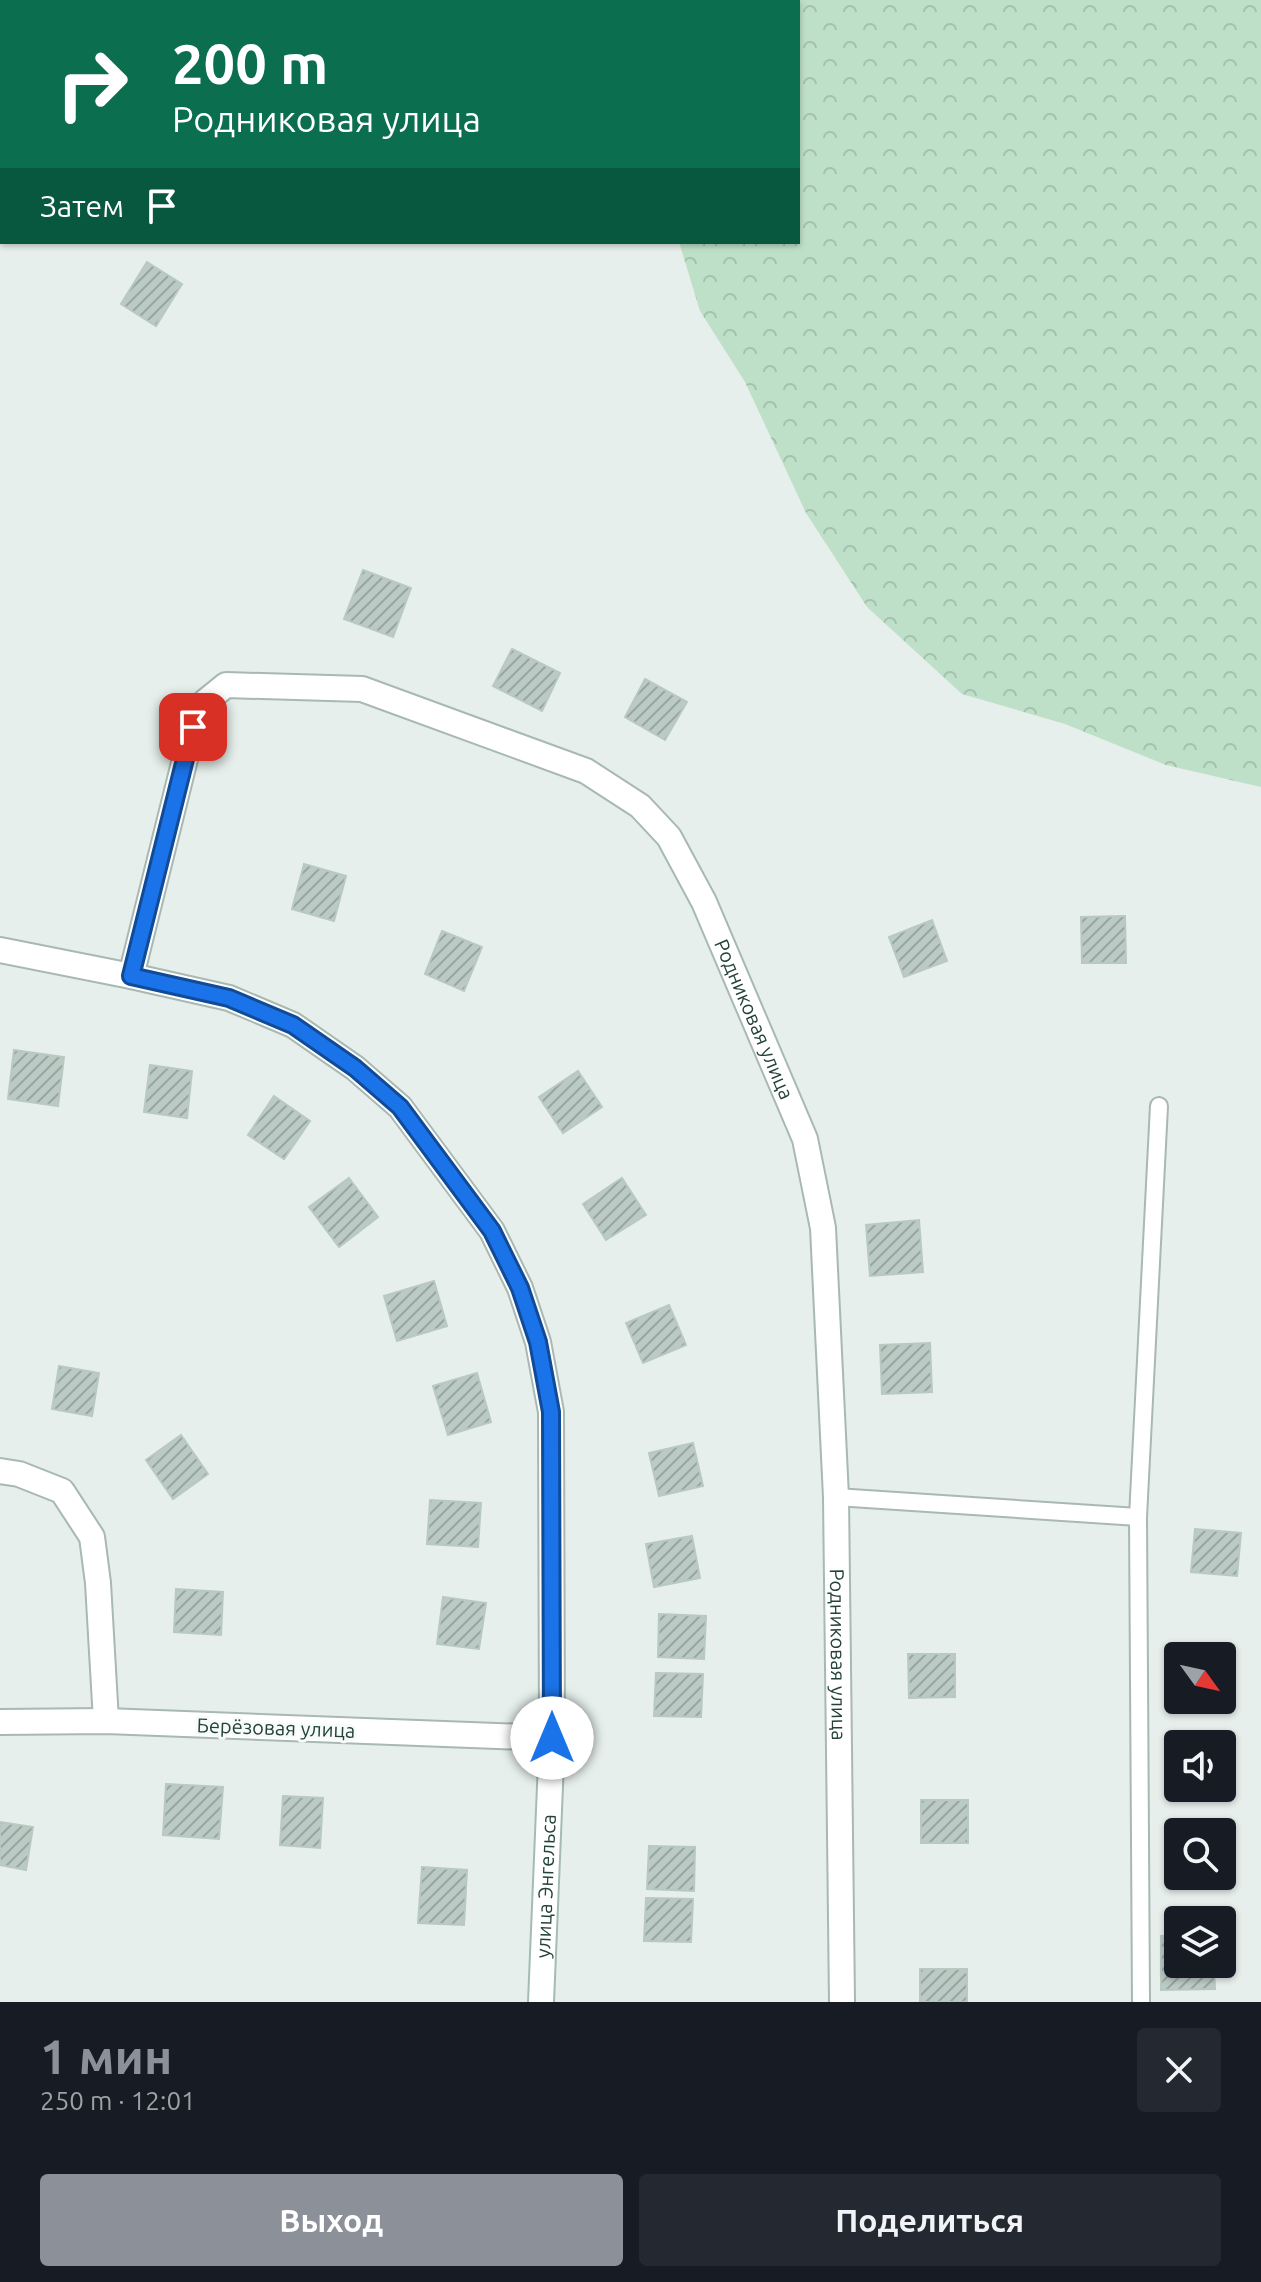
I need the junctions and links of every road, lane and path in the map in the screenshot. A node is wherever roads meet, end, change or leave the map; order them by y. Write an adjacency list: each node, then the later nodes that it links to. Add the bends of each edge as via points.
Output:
1 (0, 950): 2 (street)
2 (131, 976): 5 (street, Родниковая улица, via 193,727 205,702 226,685 362,689 586,771 640,806 669,837 704,902 805,1139 823,1228); 9 (street, улица Энгельса, via 229,998 293,1025 355,1068 400,1107 492,1231 520,1288 551,1412)
3 (1159, 1106): 6 (lane)
4 (0, 1471): 7 (street, via 62,1491 92,1537)
5 (836, 1497): 6 (lane); 11 (street, Родниковая улица)
6 (1138, 1517): 12 (lane)
7 (106, 1721): 8 (street, Берёзовая улица); 9 (street, Берёзовая улица)
8 (0, 1722)
9 (552, 1738): 10 (street, улица Энгельса)
10 (541, 2002)
11 (842, 2002)
12 (1141, 2002)

